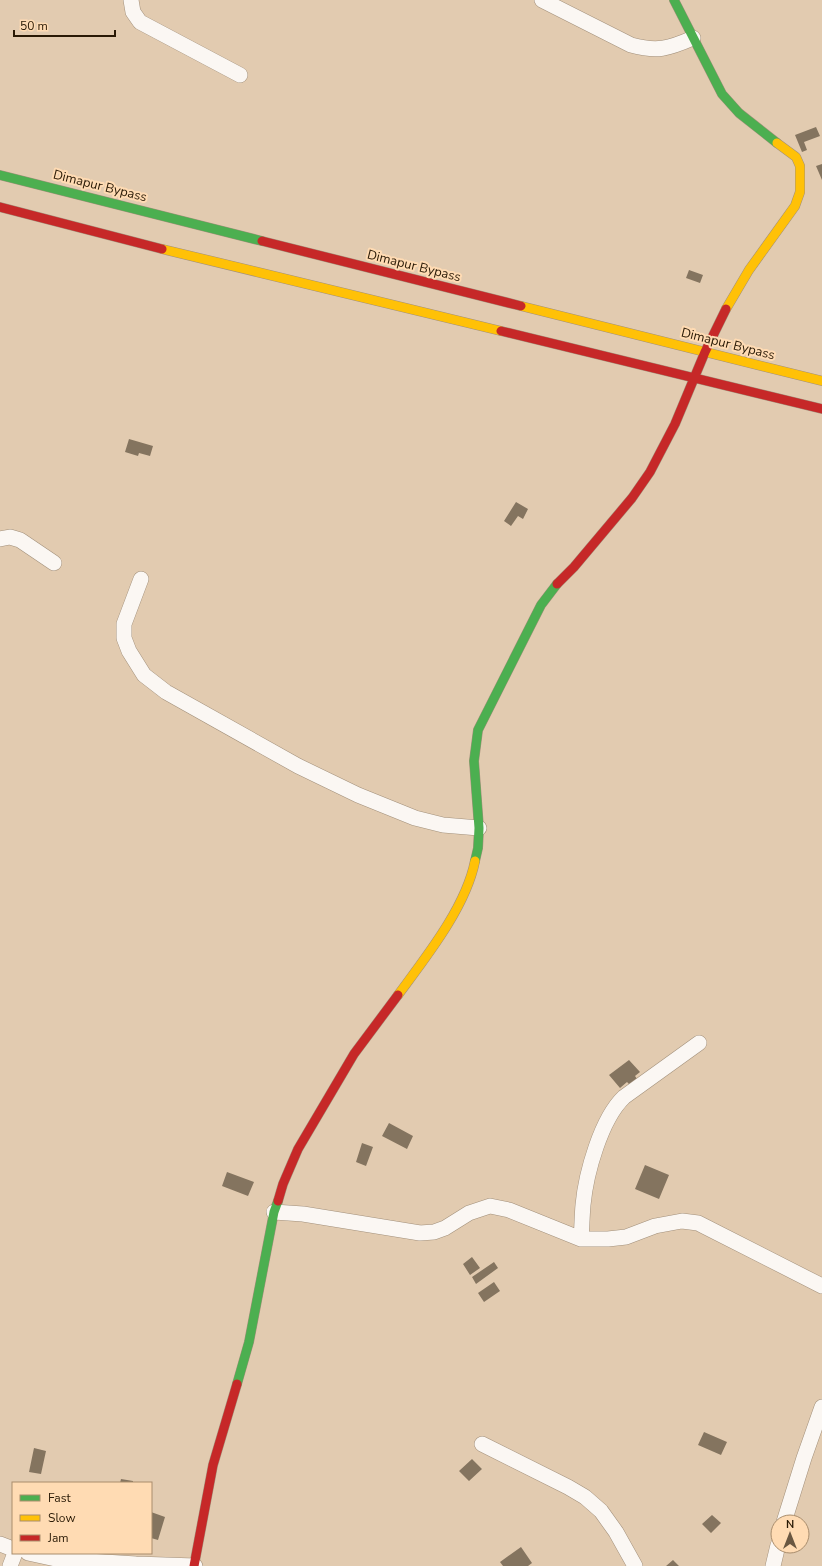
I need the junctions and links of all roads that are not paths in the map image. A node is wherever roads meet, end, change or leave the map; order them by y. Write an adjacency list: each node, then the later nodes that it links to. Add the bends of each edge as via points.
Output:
1 (131, 0): 5 (street, via 133,12 140,22)
2 (542, 0): 4 (street, via 631,45 647,49 673,47)
3 (674, 0): 4 (main road)
4 (693, 38): 8 (main road, via 722,94 739,113 796,157 800,166 801,181 795,206 731,299)
5 (240, 76)
6 (0, 175): 8 (main road, Dimapur Bypass)
7 (0, 207): 9 (main road, via 128,241)
8 (705, 352): 9 (main road); 10 (main road, Dimapur Bypass)
9 (695, 378): 11 (main road); 15 (main road, via 650,472 632,498 574,567 558,582 542,605 484,717 478,730 474,762)
10 (822, 381)
11 (822, 409)
12 (0, 538): 13 (street, via 20,540)
13 (54, 563)
14 (141, 579): 15 (street, via 124,624 124,638 128,651 144,676 166,692 298,766 358,796 415,818 443,825)
15 (479, 828): 17 (main road, via 473,873 462,900 412,976 350,1060 298,1149)
16 (699, 1043): 18 (street, via 624,1097 611,1114 587,1178)
17 (274, 1212): 18 (street, via 303,1214 420,1233 434,1232 484,1206 495,1206); 29 (main road, via 248,1342 213,1465)
18 (582, 1239): 19 (street, via 608,1240 626,1237 655,1226 682,1221 698,1223)
19 (822, 1286)
20 (822, 1407): 22 (street)
21 (482, 1444): 30 (street, via 585,1497 601,1511)
22 (786, 1514)
23 (0, 1544): 24 (street)
24 (12, 1549)
25 (14, 1554): 28 (street)
26 (33, 1554): 29 (street, via 56,1559)
27 (776, 1554): 31 (street)
28 (10, 1566)
29 (194, 1566)
30 (635, 1566)
31 (773, 1566)

